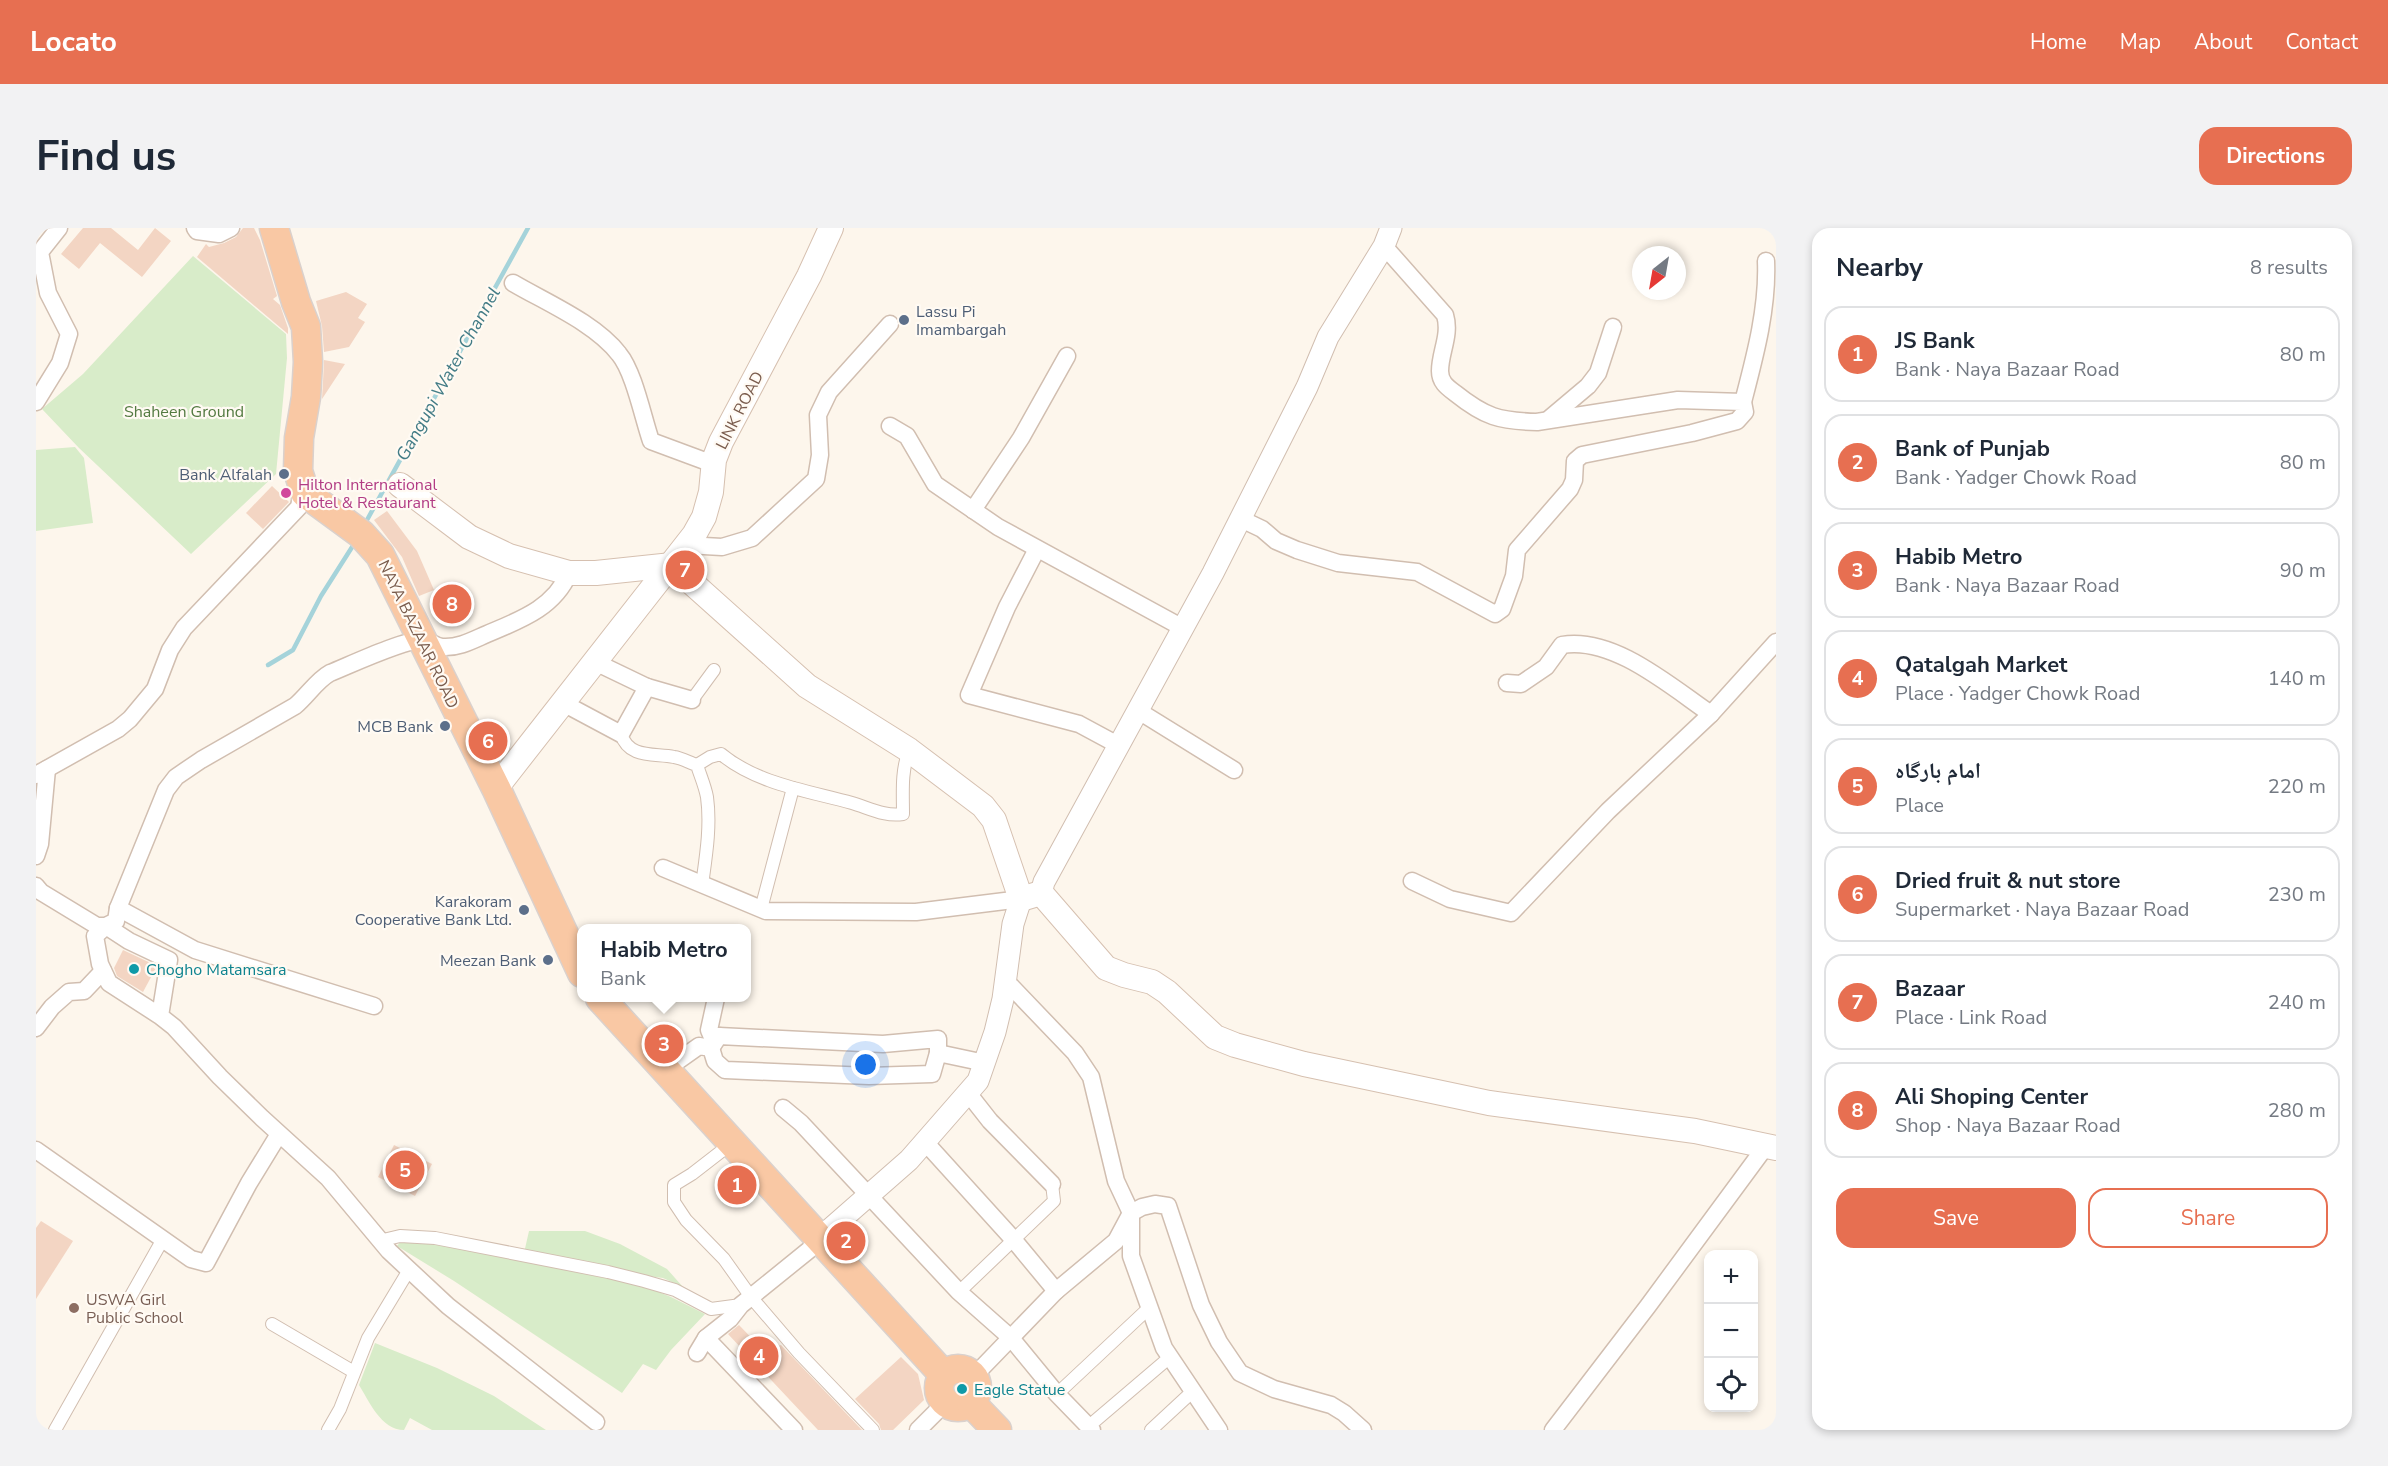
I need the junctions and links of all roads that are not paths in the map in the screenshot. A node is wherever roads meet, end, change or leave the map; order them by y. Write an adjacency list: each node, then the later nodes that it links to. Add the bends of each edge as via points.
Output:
1 (59, 228): 12 (street, via 40,252 48,293 69,334 60,363)
2 (195, 228): 3 (street, via 219,234)
3 (231, 228)
4 (275, 228): 17 (highway, via 306,327 308,362 298,471)
5 (831, 228): 16 (main road, LINK ROAD)
6 (1388, 237): 14 (street, via 1445,315 1448,324 1440,368 1445,386 1477,411 1492,416 1537,422); 20 (street, via 1328,337)
7 (1766, 261): 13 (street, via 1767,285)
8 (513, 283): 16 (street, via 595,331 620,355 651,441)
9 (890, 324): 21 (street, via 829,392 818,415 820,455 816,479 752,538 722,548)
10 (1613, 327): 14 (street, via 1598,373)
11 (1067, 356): 19 (street, via 1021,438)
12 (36, 402)
13 (1743, 402): 14 (street, via 1678,399); 20 (street, via 1745,412 1737,421 1582,455 1575,461 1570,489 1517,550 1514,576 1502,609 1495,614 1417,572 1338,563 1307,554 1276,541)
14 (1550, 418)
15 (890, 426): 19 (street, via 907,436 934,484)
16 (713, 464): 21 (main road, LINK ROAD, via 704,517)
17 (303, 483): 26 (highway, NAYA BAZAAR ROAD, via 305,493 361,534 381,555); 41 (street, via 299,507 184,628 170,650 155,689 130,719)
18 (400, 485): 24 (main road, via 469,537 509,556)
19 (973, 510): 22 (street)
20 (1241, 519): 25 (street)
21 (686, 545): 23 (main road, LINK ROAD)
22 (1037, 549): 25 (street); 37 (street, via 969,695 1079,724)
23 (672, 565): 24 (main road); 28 (main road, LINK ROAD); 38 (main road, via 807,686)
24 (569, 573): 26 (street, via 564,585 525,619 462,645 442,648)
25 (1183, 628): 34 (street)
26 (423, 640): 42 (highway, NAYA BAZAAR ROAD); 50 (street, via 398,646 323,677 295,706 183,771 166,790)
27 (1776, 642): 35 (street)
28 (595, 662): 31 (street); 33 (main road, LINK ROAD)
29 (714, 670): 32 (street)
30 (1507, 683): 35 (street, via 1521,684 1546,667 1562,645 1594,645 1632,661)
31 (647, 687): 32 (street); 36 (street)
32 (692, 700)
33 (563, 703): 36 (street); 42 (main road, LINK ROAD)
34 (1137, 710): 37 (street); 40 (street)
35 (1711, 714): 46 (street, via 1608,812 1511,913 1450,898)
36 (621, 734): 39 (street, via 631,749 640,753 675,757)
37 (1118, 745): 49 (street, via 1044,882)
38 (909, 750): 43 (street, via 902,782 903,814 879,813); 49 (main road, via 983,806 994,820)
39 (697, 765): 43 (street, via 721,754 732,764); 47 (street, via 707,795 708,845)
40 (1234, 770)
41 (41, 772): 44 (street, via 40,844)
42 (496, 788): 53 (highway, NAYA BAZAAR ROAD)
43 (793, 788): 51 (street)
44 (36, 856)
45 (663, 868): 47 (street)
46 (1412, 881)
47 (702, 885): 51 (street)
48 (36, 886): 52 (street, via 86,921)
49 (1031, 896): 51 (street, via 916,912); 55 (street, via 1013,924); 70 (main road, via 1106,968 1152,982 1215,1036 1235,1045 1304,1064 1489,1103 1695,1131)
50 (118, 908): 52 (street, via 116,921); 58 (street, via 195,950)
51 (760, 909)
52 (106, 926): 54 (street, via 95,936); 59 (street, via 169,960)
53 (577, 962)
54 (103, 971): 59 (street, via 109,983); 60 (street, via 84,991 69,992)
55 (1006, 981): 63 (street); 74 (street, via 1075,1053 1091,1077 1116,1181)
56 (604, 1002): 64 (highway)
57 (715, 1002): 61 (street, via 709,1030)
58 (374, 1006)
59 (160, 1016): 67 (street)
60 (36, 1028)
61 (715, 1042): 62 (street, via 883,1044 938,1039); 62 (street, via 716,1061 725,1070 869,1076 932,1074); 64 (street, via 699,1046)
62 (939, 1053): 63 (street)
63 (985, 1063): 65 (street)
64 (665, 1070): 69 (highway)
65 (968, 1093): 68 (street); 72 (street, via 990,1122)
66 (783, 1108): 73 (street)
67 (279, 1134): 76 (street, via 206,1263 191,1259); 78 (street, via 328,1178)
68 (925, 1142): 73 (street); 77 (street)
69 (732, 1143): 75 (highway); 82 (street, via 674,1185 674,1202 724,1259)
70 (1771, 1147): 102 (street)
71 (36, 1151): 76 (street)
72 (1052, 1184): 77 (street, via 1054,1201)
73 (868, 1193): 75 (street); 81 (street)
74 (1131, 1213): 80 (street, via 1116,1241); 83 (street, via 1131,1256); 101 (street, via 1142,1206 1168,1206 1201,1305 1240,1373 1274,1389 1331,1405)
75 (820, 1238): 82 (street); 89 (highway, via 943,1374 939,1394)
76 (163, 1239): 93 (street)
77 (1013, 1239): 80 (street); 81 (street)
78 (379, 1241): 79 (street); 82 (street, via 400,1236 435,1238 608,1272 675,1290 711,1309)
79 (410, 1270): 87 (street, via 368,1338); 91 (street, via 457,1313)
80 (1056, 1291): 85 (street)
81 (959, 1292): 85 (street)
82 (746, 1301): 95 (street, via 701,1346); 96 (street)
83 (1150, 1307): 86 (street); 90 (street)
84 (272, 1324): 87 (street)
85 (1011, 1338): 89 (street); 90 (street)
86 (1170, 1357): 88 (street); 92 (street)
87 (354, 1372): 94 (street)
88 (1192, 1392): 99 (street); 100 (street)
89 (963, 1394): 97 (street); 98 (highway)
90 (1057, 1394): 92 (street)
91 (596, 1422)
92 (1091, 1428)
93 (55, 1430)
94 (328, 1430)
95 (794, 1430)
96 (873, 1430)
97 (918, 1430)
98 (997, 1430)
99 (1151, 1430)
100 (1219, 1430)
101 (1363, 1430)
102 (1552, 1430)

